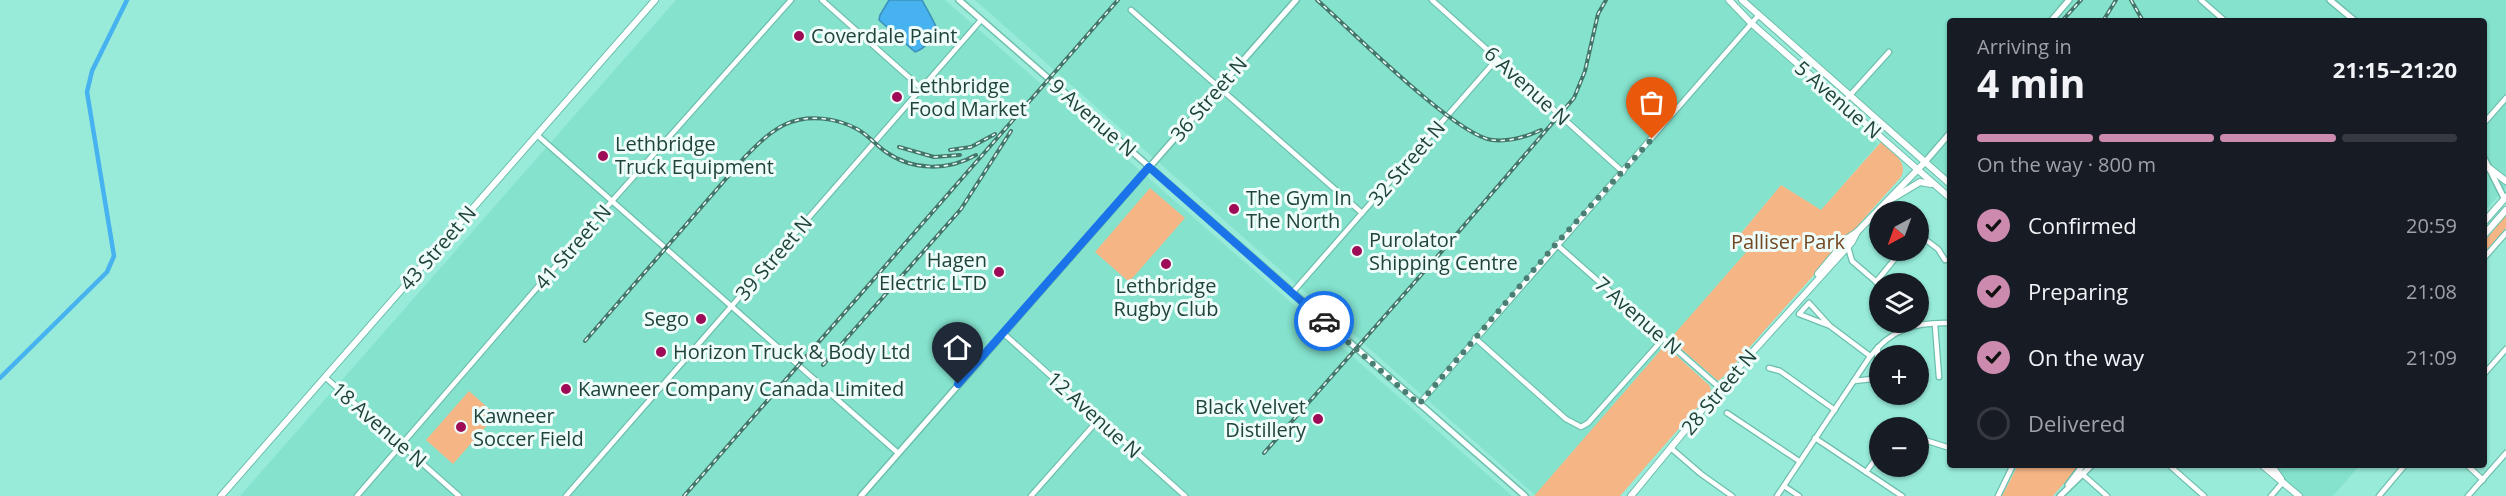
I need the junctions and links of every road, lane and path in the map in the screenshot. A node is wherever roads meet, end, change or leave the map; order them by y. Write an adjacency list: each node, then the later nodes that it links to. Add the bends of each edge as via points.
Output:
1 (655, 0): 27 (main road, 43 Street N)
2 (791, 0): 40 (street, 41 Street N)
3 (822, 0): 22 (street)
4 (959, 0): 17 (street, 9 Avenue N)
5 (1296, 0): 21 (street, 36 Street N)
6 (1432, 0): 20 (street, 6 Avenue N)
7 (1729, 0): 18 (main road, 5 Avenue N)
8 (1742, 0): 13 (main road, 5 Avenue N)
9 (2069, 0): 14 (street)
10 (2201, 0): 15 (street)
11 (2330, 0): 16 (street)
12 (1131, 10): 21 (street)
13 (1758, 16): 18 (street); 23 (main road, 5 Avenue N)
14 (2054, 18)
15 (2222, 18)
16 (2351, 18)
17 (981, 20): 22 (street, 39 Street N); 31 (street, 9 Avenue N)
18 (1751, 23): 25 (main road, 5 Avenue N); 34 (street)
19 (1889, 52): 23 (street)
20 (1497, 59): 34 (street, 6 Avenue N); 44 (street, 32 Street N)
21 (1218, 87): 31 (street, 36 Street N); 44 (street)
22 (921, 88): 60 (street, 39 Street N)
23 (1849, 97): 25 (street); 29 (main road, 5 Avenue N)
24 (2506, 98): 26 (street)
25 (1843, 104): 33 (main road, 5 Avenue N)
26 (2487, 120)
27 (537, 135): 40 (street); 75 (main road, 43 Street N)
28 (1947, 136): 29 (street, 28 Street N)
29 (1925, 162): 33 (main road, 28 Street N); 35 (main road, 5 Avenue N)
30 (2487, 164): 32 (street)
31 (1149, 167): 59 (street, 9 Avenue N); 65 (street, 36 Street N)
32 (2489, 168): 36 (main road); 39 (street)
33 (1917, 170): 37 (main road, 5 Avenue N); 41 (main road, 28 Street N)
34 (1623, 172): 51 (street)
35 (1947, 181)
36 (2506, 181)
37 (1936, 186): 38 (main road, 5 Avenue N); 42 (main road, via 1920,182)
38 (1947, 195)
39 (2506, 198): 46 (main road)
40 (612, 201): 60 (street); 86 (street, 41 Street N)
41 (1886, 201)
42 (1890, 201)
43 (2506, 210): 48 (main road)
44 (1362, 213): 59 (street, 32 Street N)
45 (1869, 219): 47 (main road, 28 Street N)
46 (2487, 219)
47 (1857, 232): 52 (main road, 28 Street N); 58 (main road, 28 Street N, via 1826,262)
48 (2487, 232)
49 (2506, 233): 53 (street)
50 (1929, 242): 55 (street)
51 (1556, 244): 67 (street); 68 (street, 7 Avenue N)
52 (1848, 246): 54 (main road, 28 Street N); 56 (street)
53 (2487, 255)
54 (1836, 259): 56 (street); 58 (main road, 28 Street N)
55 (1945, 260)
56 (1852, 261): 57 (street)
57 (1869, 275)
58 (1807, 289): 79 (main road, 28 Street N)
59 (1292, 293): 80 (street, 9 Avenue N)
60 (731, 307): 89 (street); 109 (street, 39 Street N)
61 (1947, 323): 63 (street)
62 (1929, 325): 63 (street)
63 (1935, 325): 76 (street)
64 (1830, 326): 64 (street, via 1809,303 1799,314 1820,322); 71 (street)
65 (1003, 333): 83 (street, 12 Avenue N); 89 (street, 36 Street N)
66 (1897, 333): 69 (street)
67 (1475, 338): 68 (street, via 1581,427); 80 (street)
68 (1663, 339): 79 (street, 7 Avenue N)
69 (1881, 345)
70 (2506, 349): 74 (street)
71 (1869, 355)
72 (1869, 358): 78 (street)
73 (1769, 368): 81 (street, via 1780,370)
74 (2487, 371)
75 (325, 377): 86 (street, 18 Avenue N); 106 (main road, 43 Street N)
76 (1939, 377)
77 (1869, 379): 78 (street)
78 (1854, 381): 81 (street)
79 (1720, 388): 88 (main road, 28 Street N)
80 (1419, 404): 113 (street, 9 Avenue N)
81 (1835, 410): 84 (street)
82 (1727, 413): 91 (street)
83 (1099, 419): 111 (street); 112 (street, 12 Avenue N)
84 (1815, 438): 91 (street); 101 (street)
85 (1929, 441): 87 (street)
86 (401, 445): 107 (street, 41 Street N); 108 (street, 18 Avenue N)
87 (1947, 447)
88 (1672, 449): 114 (main road, 28 Street N); 115 (street)
89 (898, 453): 110 (street, 36 Street N)
90 (2506, 453): 103 (street)
91 (1799, 462): 105 (street)
92 (1869, 468): 101 (street)
93 (2012, 468): 119 (street)
94 (2082, 468): 102 (street)
95 (2088, 468): 102 (street)
96 (2172, 468): 122 (street)
97 (2266, 468): 104 (main road)
98 (2273, 468): 104 (main road)
99 (2402, 468): 125 (street)
100 (2470, 468): 103 (street)
101 (1866, 472): 118 (street)
102 (2081, 473): 120 (street); 121 (street)
103 (2483, 480): 126 (street)
104 (2283, 482): 123 (street); 124 (main road)
105 (1784, 486): 116 (street); 117 (street)
106 (221, 496)
107 (357, 496)
108 (459, 496)
109 (566, 496)
110 (861, 496)
111 (1031, 496)
112 (1185, 496)
113 (1525, 496)
114 (1631, 496)
115 (1732, 496)
116 (1777, 496)
117 (1799, 496)
118 (1902, 496)
119 (1998, 496)
120 (2060, 496)
121 (2107, 496)
122 (2204, 496)
123 (2271, 496)
124 (2299, 496)
125 (2379, 496)
126 (2468, 496)

